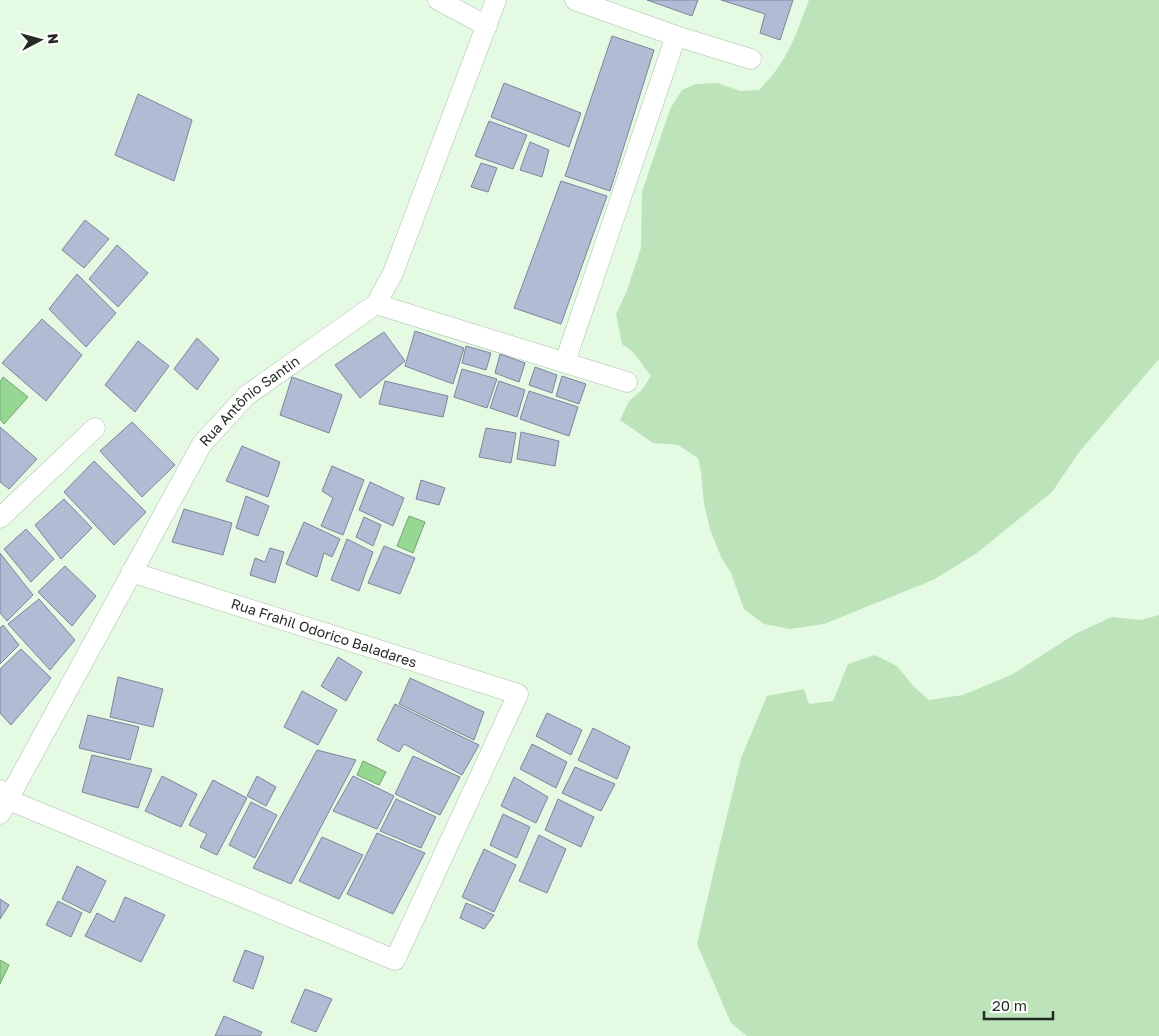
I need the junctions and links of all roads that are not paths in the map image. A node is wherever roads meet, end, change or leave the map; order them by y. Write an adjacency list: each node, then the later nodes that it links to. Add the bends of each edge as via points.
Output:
1 (438, 0): 4 (street)
2 (496, 0): 4 (street, Rua Antônio Santin)
3 (575, 0): 5 (street)
4 (487, 26): 7 (street, Rua Antônio Santin, via 393,273)
5 (676, 36): 6 (street); 8 (street)
6 (750, 60)
7 (376, 304): 8 (street); 12 (street, Rua Antônio Santin, via 246,396 202,444)
8 (565, 362): 9 (street)
9 (627, 382)
10 (95, 428): 11 (street)
11 (0, 518)
12 (131, 572): 13 (street, Rua Antônio Santin); 13 (street, Rua Frahil Odorico Baladares, via 518,694 395,960)
13 (3, 801)

